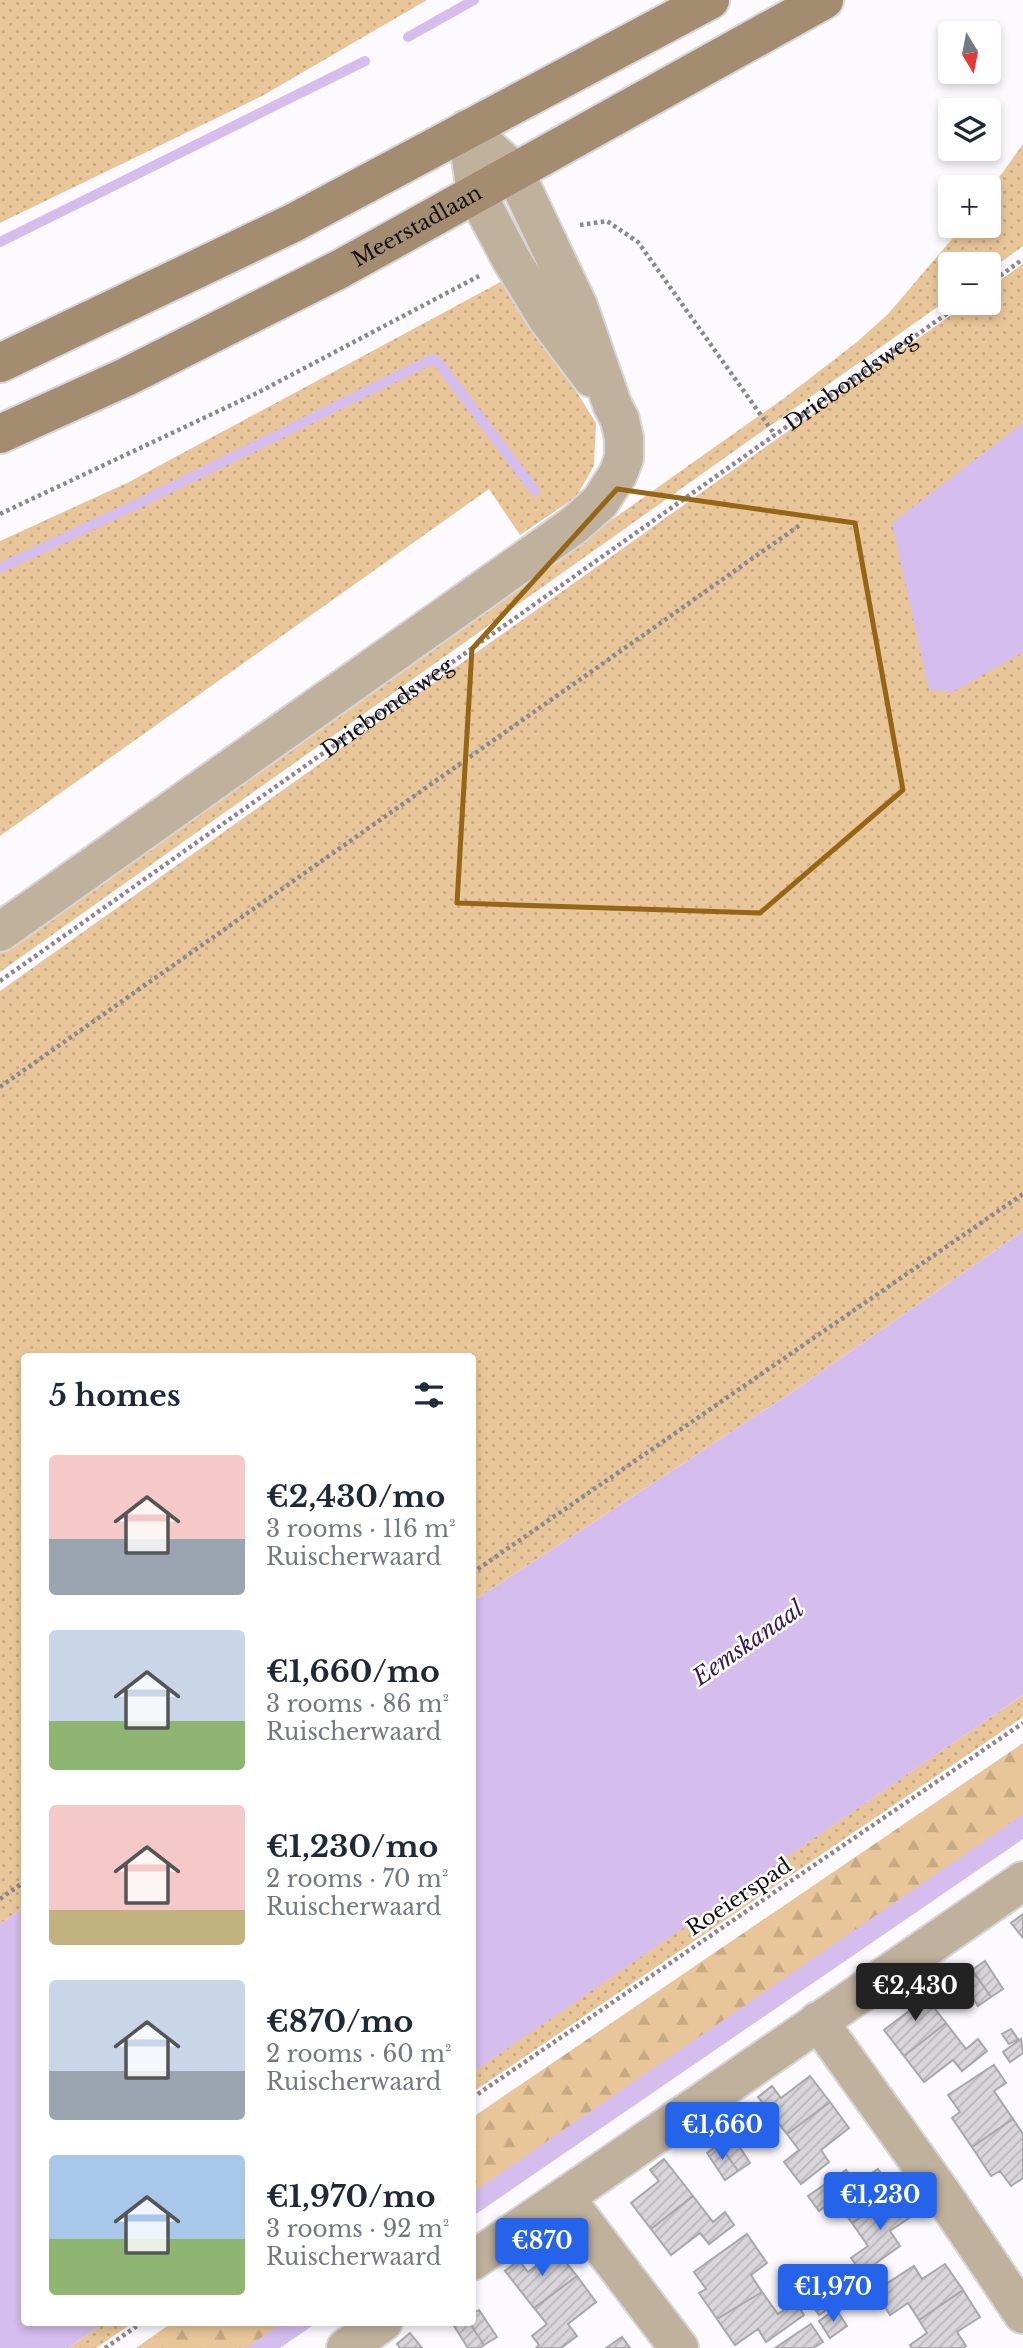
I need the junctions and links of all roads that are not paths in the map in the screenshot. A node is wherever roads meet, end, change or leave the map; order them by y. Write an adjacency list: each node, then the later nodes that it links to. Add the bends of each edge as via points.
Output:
1 (710, 0): 3 (main road)
2 (824, 0): 4 (main road, Meerstadlaan)
3 (467, 129): 4 (street, Driebondsweg); 5 (street, Driebondsweg); 6 (main road, via 293,223)
4 (514, 171): 5 (main road, Meerstadlaan); 7 (street, Driebondsweg, via 578,306)
5 (476, 193): 7 (street, Driebondsweg, via 547,318); 8 (main road, Meerstadlaan, via 328,275 126,377)
6 (0, 363)
7 (612, 404): 9 (street, Driebondsweg, via 620,420 624,458 600,502 573,526)
8 (0, 434)
9 (0, 932)
10 (1023, 1881): 11 (street)
11 (818, 2021): 12 (street); 14 (street)
12 (565, 2198): 13 (street); 17 (street)
13 (476, 2258)
14 (1023, 2314)
15 (377, 2326): 16 (street)
16 (346, 2348)
17 (679, 2348)

